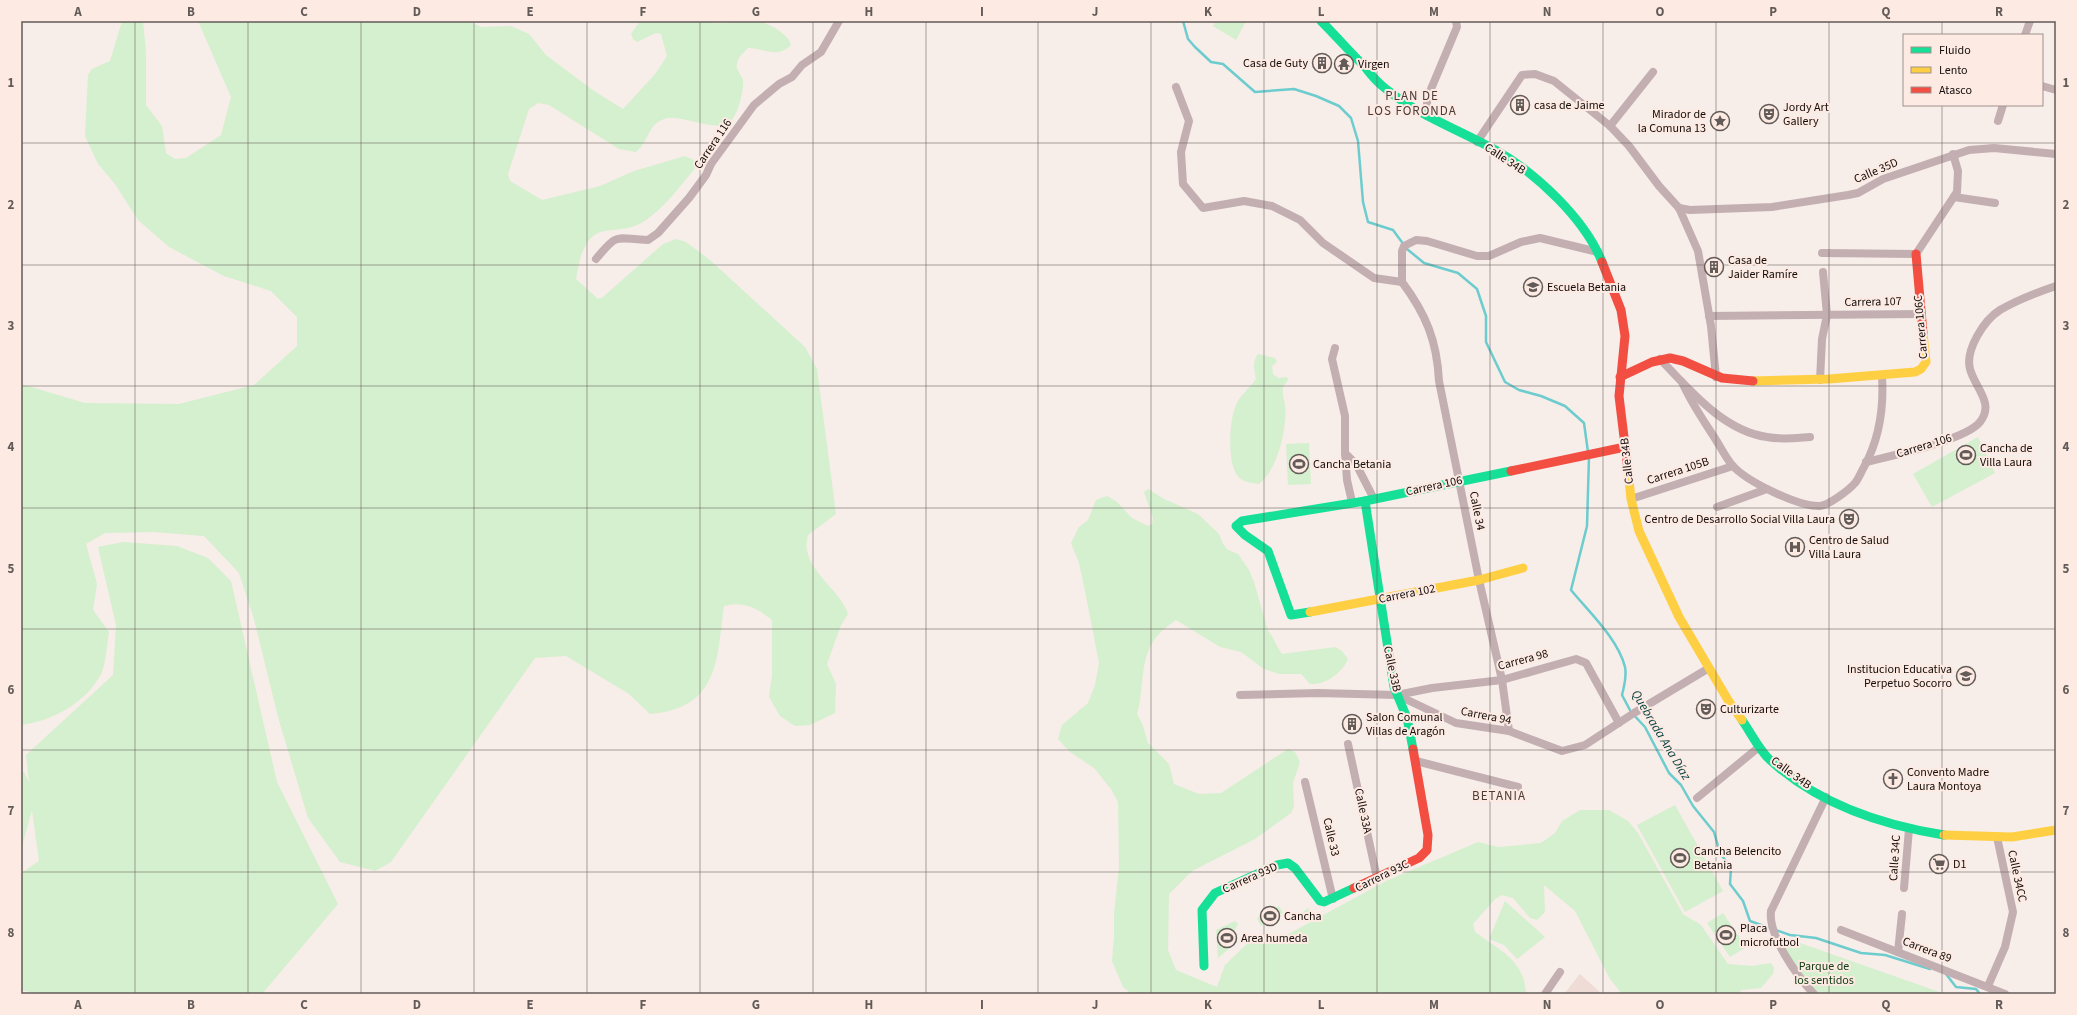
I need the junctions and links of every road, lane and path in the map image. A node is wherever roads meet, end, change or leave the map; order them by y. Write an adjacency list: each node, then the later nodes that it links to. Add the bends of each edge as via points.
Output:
1 (839, 21): 23 (street, Carrera 116, via 821,52 754,105 689,198 658,233 648,240 623,237 614,240)
2 (1321, 21): 11 (street, Calle 34B, via 1385,89)
3 (1456, 21): 11 (street, via 1457,27 1427,102)
4 (2030, 21): 5 (street)
5 (2025, 34)
6 (1653, 72): 13 (street)
7 (2043, 86): 9 (street)
8 (1176, 87): 25 (street, via 1189,121 1181,152 1183,184 1203,208 1244,201 1272,206 1300,220 1323,243 1374,278)
9 (2056, 90)
10 (2003, 106): 12 (street)
11 (1426, 116): 14 (street, Calle 34B)
12 (1998, 121)
13 (1610, 126): 14 (street, via 1554,81 1535,74 1522,75); 19 (street)
14 (1477, 142): 20 (street, Calle 34B, via 1497,151 1549,191 1576,220)
15 (2055, 151): 16 (street, Calle 35D, via 1994,148)
16 (1953, 154): 17 (street, via 1959,178); 19 (street, Calle 35D, via 1883,179 1848,195 1772,207 1690,210)
17 (1954, 197): 18 (street); 22 (street)
18 (1995, 203)
19 (1679, 208): 29 (street, via 1698,251)
20 (1598, 252): 25 (street, via 1540,238 1521,242 1489,256 1477,256 1416,240 1404,246 1402,251); 33 (street, Calle 34B, via 1621,310 1625,336)
21 (1822, 253): 22 (street)
22 (1916, 254): 27 (street, Carrera 106C)
23 (596, 259)
24 (1823, 272): 28 (street)
25 (1402, 282): 42 (street, Calle 34, via 1417,302 1437,356 1439,381)
26 (2056, 286): 40 (street, Carrera 106, via 1999,310 1975,340 1970,351 1970,369 1986,403 1979,424 1941,442)
27 (1920, 314): 28 (street, Carrera 107); 32 (street, Carrera 106C, via 1926,362 1915,372)
28 (1827, 315): 29 (street, Carrera 107); 35 (street, via 1822,339)
29 (1709, 316): 34 (street)
30 (1335, 348): 39 (street, via 1332,359 1346,416)
31 (1660, 359): 33 (street); 34 (street, Carrera 106C, via 1678,358); 36 (street)
32 (1882, 376): 35 (street, Carrera 106C); 40 (street, via 1881,417 1875,443)
33 (1620, 377): 38 (street, Calle 34B, via 1619,396)
34 (1716, 377): 35 (street, Carrera 106C, via 1742,381)
35 (1820, 380)
36 (1682, 382): 37 (street, via 1714,410 1745,431 1768,438); 41 (street, Carrera 105B, via 1689,398)
37 (1810, 437)
38 (1625, 447): 42 (street, Carrera 106); 44 (street, Calle 34B)
39 (1345, 453): 45 (street, via 1356,464); 46 (street)
40 (1866, 462): 43 (street, Carrera 105B, via 1855,483 1839,497 1820,506 1802,503)
41 (1732, 466): 43 (street, Carrera 105B, via 1751,481); 44 (street, Carrera 105B)
42 (1459, 480): 45 (street, Carrera 106); 49 (street, Calle 34)
43 (1767, 489): 47 (street)
44 (1631, 499): 52 (street, Calle 34B, via 1639,531 1652,560 1679,617)
45 (1370, 500): 46 (street, Carrera 106); 50 (street, Calle 33B)
46 (1352, 502): 51 (street, Carrera 106, via 1238,523 1237,529 1268,551)
47 (1717, 507)
48 (1523, 568): 49 (street, Carrera 102)
49 (1479, 580): 50 (street, Carrera 102); 53 (street, Calle 34)
50 (1379, 599): 51 (street, Carrera 102); 55 (street, Calle 33B)
51 (1290, 615)
52 (1709, 668): 56 (street, Carrera 94); 59 (street, Calle 34B)
53 (1502, 680): 55 (street, Carrera 98); 56 (street, Carrera 98, via 1576,659 1586,663); 57 (street, Calle 34)
54 (1240, 695): 55 (street, Carrera 94)
55 (1397, 695): 57 (street, Carrera 94, via 1456,723); 60 (street, Calle 33B, via 1407,718)
56 (1622, 721): 57 (street, Carrera 94, via 1585,745 1562,751)
57 (1509, 731)
58 (1348, 744): 69 (street, Calle 33A)
59 (1759, 747): 63 (street, Calle 34B, via 1782,771); 64 (street)
60 (1416, 761): 62 (street); 67 (street, Calle 33B)
61 (1305, 782): 71 (street, Calle 33)
62 (1518, 787)
63 (1826, 797): 65 (street, Calle 34B, via 1861,815); 80 (street, via 1771,911 1770,922 1774,934)
64 (1697, 798)
65 (1909, 829): 68 (street, Calle 34B, via 1953,836); 70 (street, Calle 34C)
66 (2056, 830): 68 (street, Calle 34B)
67 (1428, 835): 69 (street, Carrera 93C, via 1427,850 1419,858)
68 (1997, 838): 78 (street, Calle 34CC, via 2012,912 2005,947)
69 (1377, 878): 71 (street, Carrera 93C)
70 (1904, 888)
71 (1333, 899): 72 (street, Carrera 93C)
72 (1320, 901): 76 (street, Carrera 93D, via 1295,868 1288,863 1277,865 1215,893 1202,910)
73 (1902, 914): 75 (street)
74 (1841, 930): 75 (street, Carrera 89)
75 (1898, 952): 78 (street, Carrera 89)
76 (1204, 966)
77 (1560, 972): 79 (street)
78 (1988, 986): 81 (street, Carrera 89)
79 (1545, 994)
80 (1814, 994)
81 (2005, 994)

